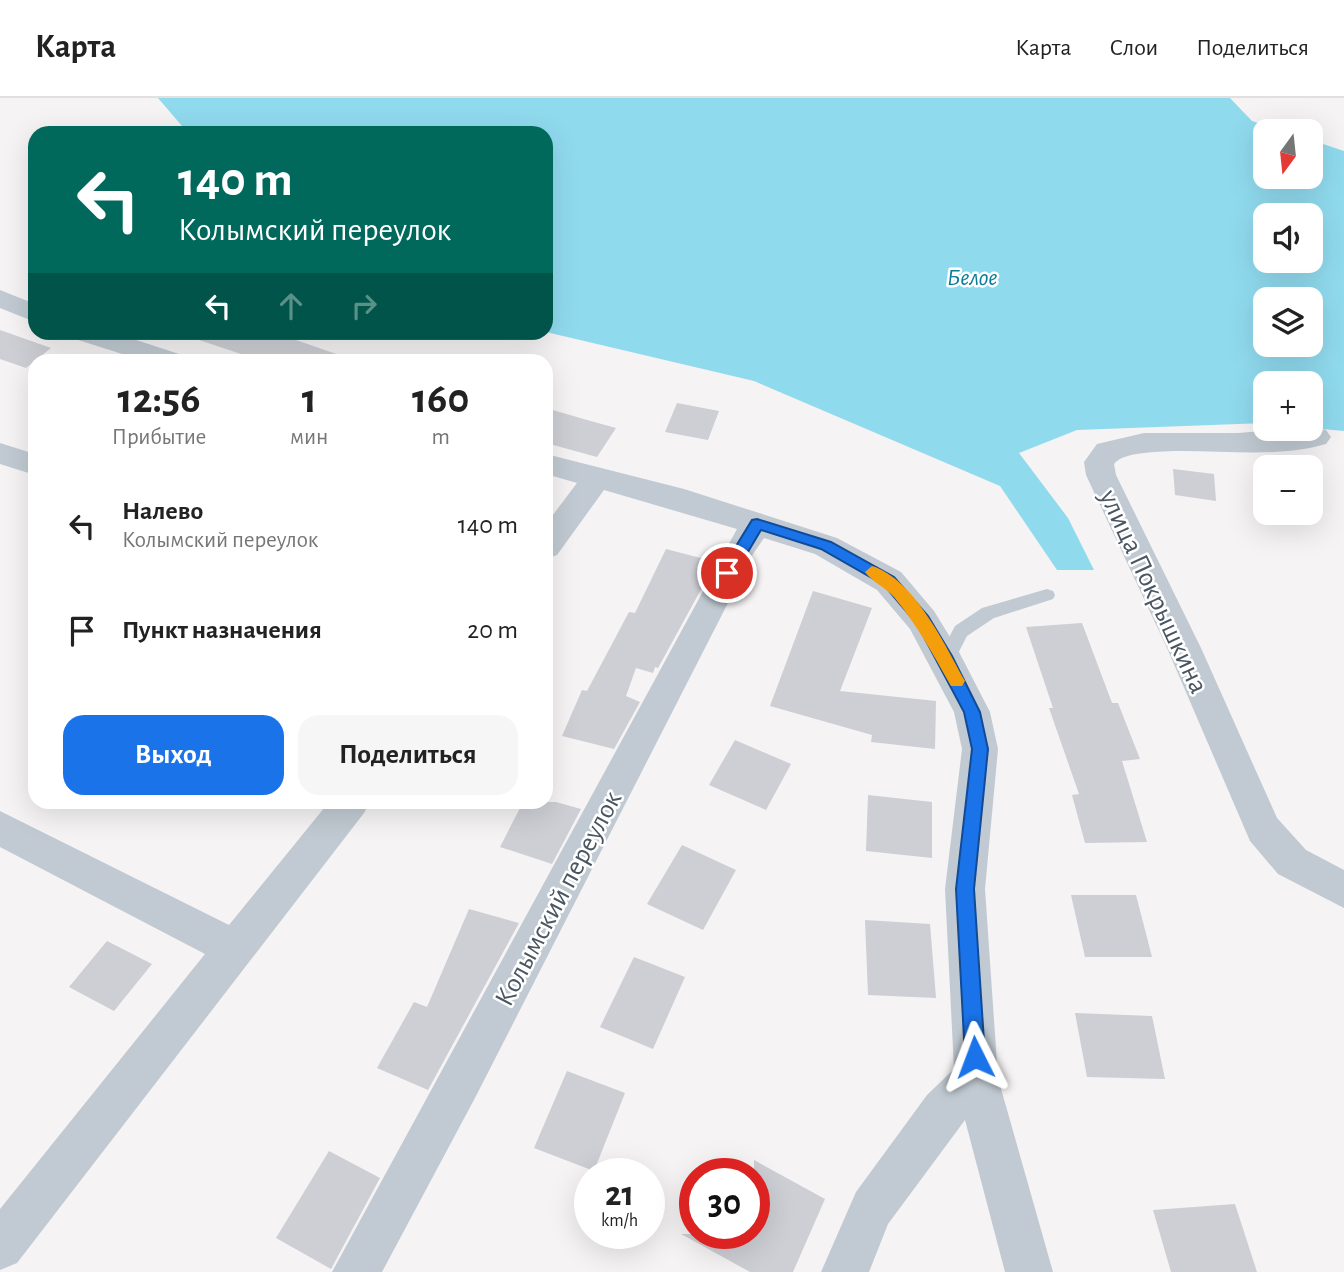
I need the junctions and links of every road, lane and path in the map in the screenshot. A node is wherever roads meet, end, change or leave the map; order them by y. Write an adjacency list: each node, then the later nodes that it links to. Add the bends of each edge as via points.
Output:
1 (0, 298): 2 (street)
2 (28, 311)
3 (107, 340): 4 (street)
4 (150, 354)
5 (1264, 441): 16 (street, улица Покрышкина, via 1144,443 1108,451 1099,462 1101,475 1263,829 1292,862)
6 (0, 453): 7 (street)
7 (28, 463)
8 (553, 466): 9 (street)
9 (597, 477): 10 (street); 11 (street)
10 (757, 524): 13 (street, via 826,545 889,581 922,620); 20 (street, Колымский переулок)
11 (553, 537)
12 (1047, 595): 13 (lane, via 988,613 961,631)
13 (946, 660): 18 (street, via 972,712 980,749 965,889)
14 (345, 809): 17 (street)
15 (0, 828): 17 (street)
16 (1344, 890)
17 (235, 949): 19 (street)
18 (976, 1078): 21 (street, via 943,1111 872,1208); 22 (street)
19 (0, 1246)
20 (356, 1272)
21 (845, 1272)
22 (1029, 1272)

